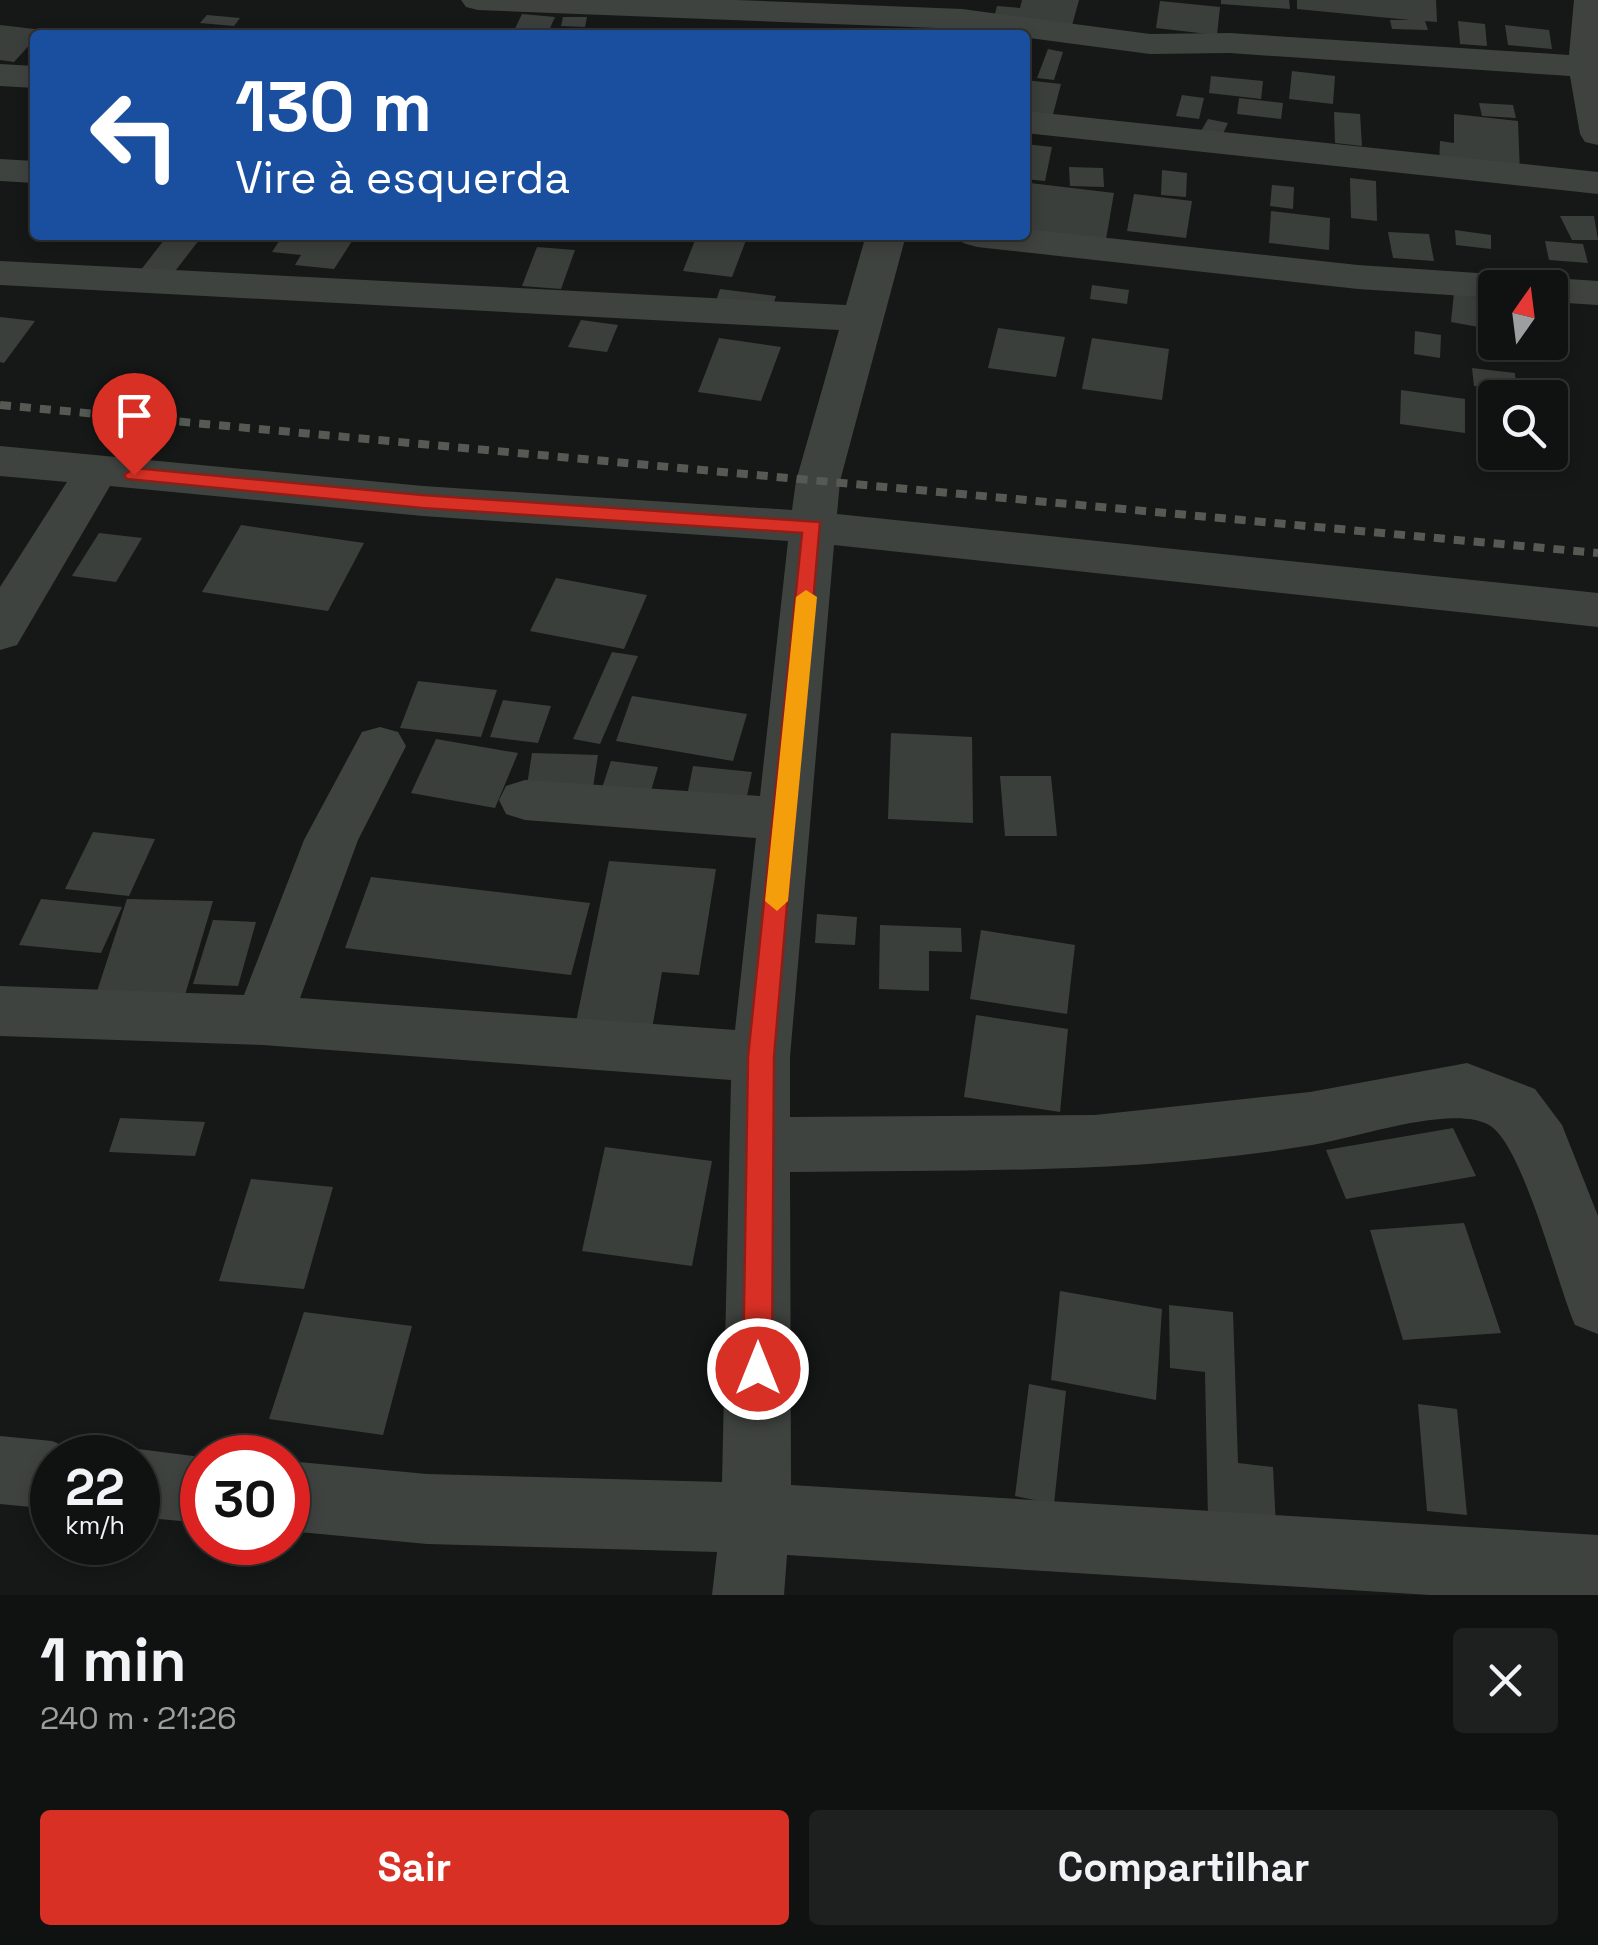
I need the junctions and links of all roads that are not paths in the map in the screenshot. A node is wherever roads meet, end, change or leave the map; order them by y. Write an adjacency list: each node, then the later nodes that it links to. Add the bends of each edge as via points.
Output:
1 (478, 0): 3 (street)
2 (1591, 0): 4 (street)
3 (962, 18): 4 (street, via 1150,44 1464,55)
4 (1592, 67): 8 (street)
5 (0, 75): 6 (street)
6 (30, 77)
7 (1030, 123): 11 (street)
8 (1598, 134)
9 (0, 170): 10 (street)
10 (30, 172)
11 (1598, 183)
12 (885, 240): 16 (street)
13 (1022, 240): 15 (street, via 1358,277)
14 (0, 273): 16 (street)
15 (1598, 293)
16 (866, 319): 19 (street, via 818,481)
17 (0, 460): 18 (street)
18 (98, 472): 19 (street); 21 (street)
19 (813, 526): 20 (street); 24 (street)
20 (1598, 610)
21 (3, 618)
22 (380, 746): 26 (street, via 331,840)
23 (525, 800): 24 (street)
24 (785, 820): 27 (street)
25 (0, 1011): 26 (street)
26 (263, 1020): 27 (street)
27 (761, 1057): 28 (street)
28 (760, 1146): 29 (street, via 1095,1142 1310,1118 1467,1089 1514,1108 1541,1144); 33 (street)
29 (1598, 1303)
30 (0, 1470): 31 (street)
31 (30, 1473)
32 (310, 1498): 33 (street, via 427,1509)
33 (756, 1518): 34 (street); 35 (street)
34 (1598, 1570)
35 (748, 1595)

